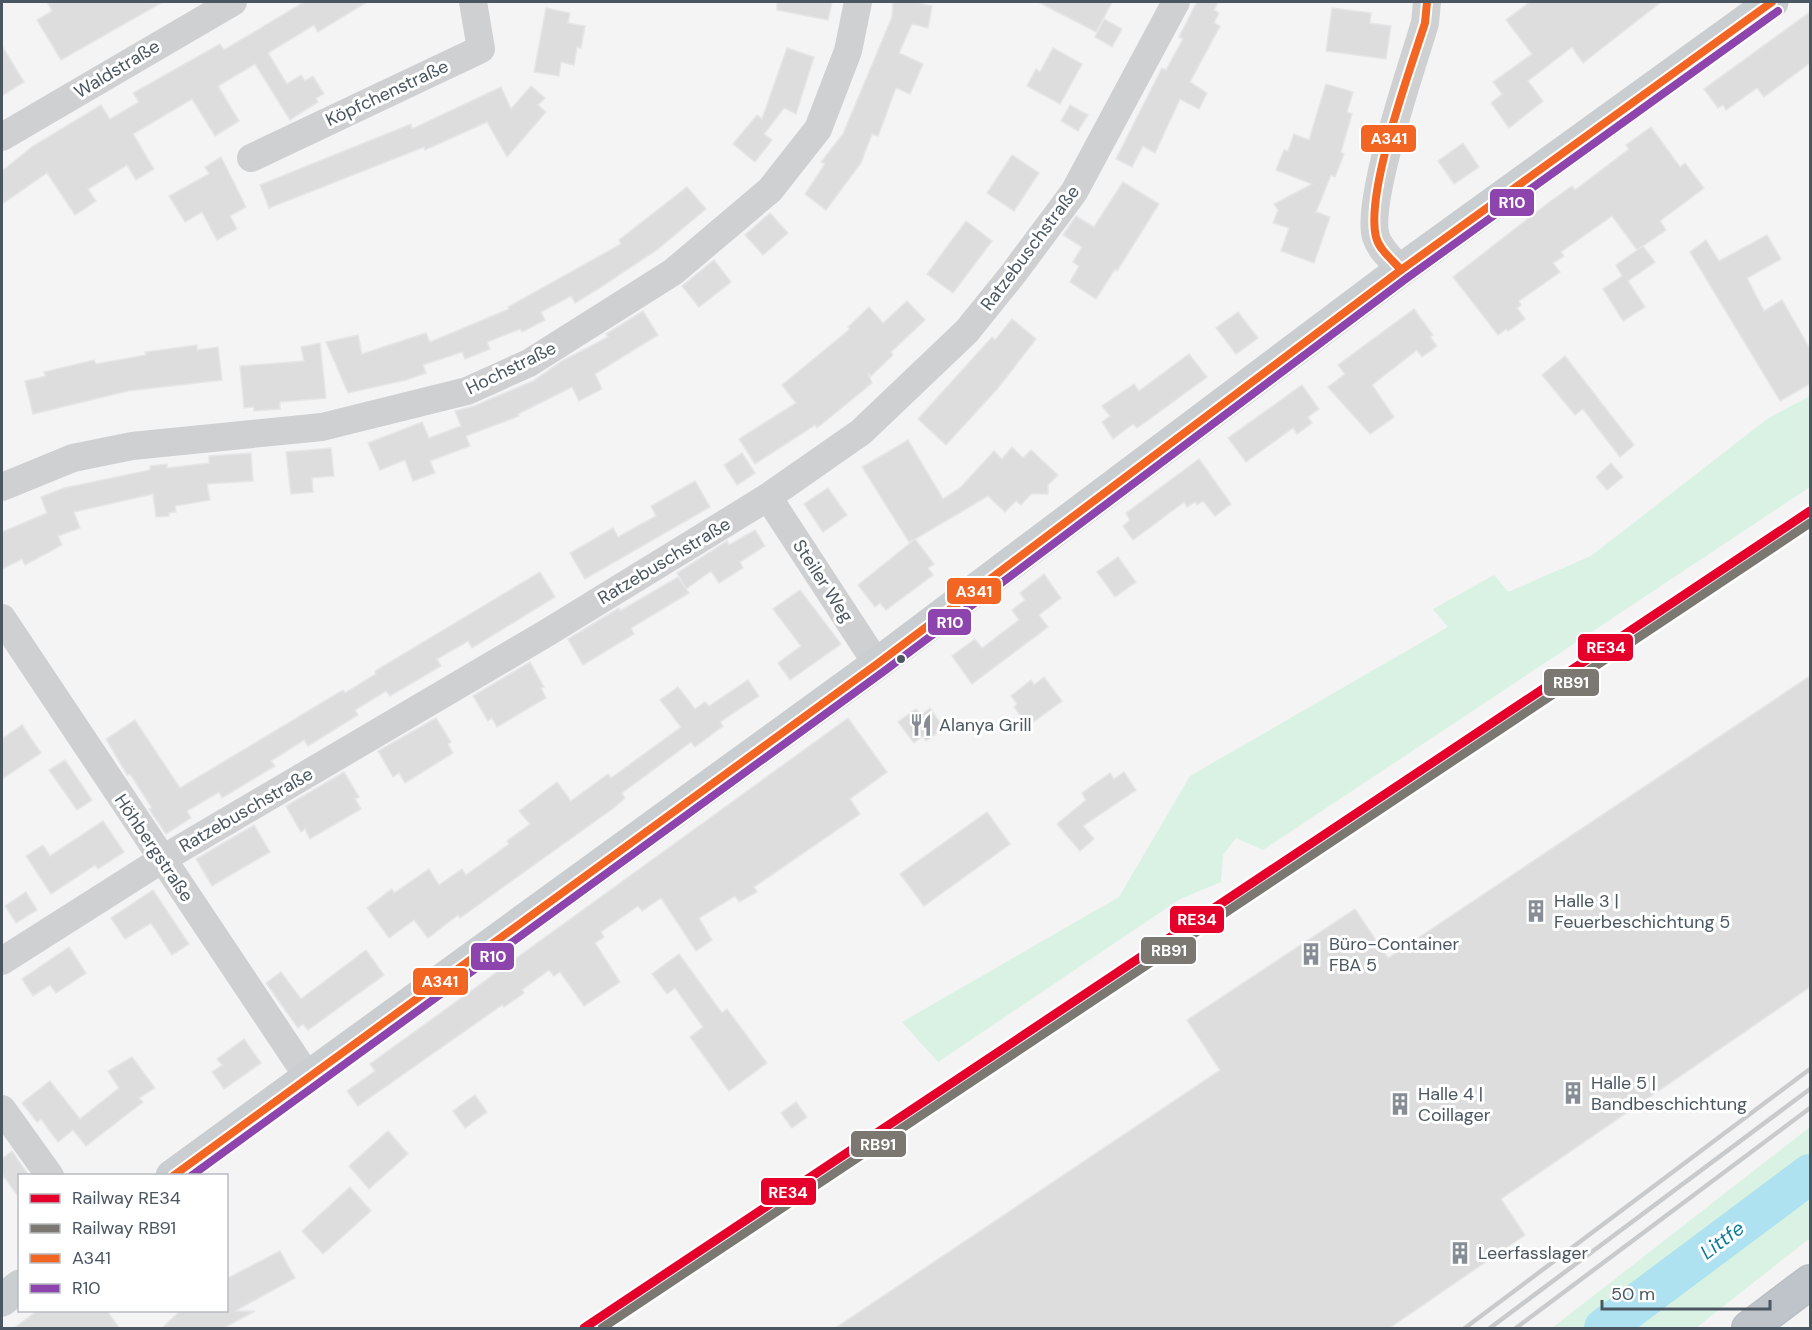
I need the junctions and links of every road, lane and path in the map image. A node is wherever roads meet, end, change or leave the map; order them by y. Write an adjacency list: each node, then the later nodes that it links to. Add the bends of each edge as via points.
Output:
1 (233, 2): 7 (street, Waldstraße)
2 (473, 2): 8 (street, Köpfchenstraße, via 481,49)
3 (858, 2): 10 (street, Hochstraße, via 848,51 818,129 770,190 673,272 529,363 467,391 322,427 132,446 73,458)
4 (1176, 2): 11 (street, Ratzebuschstraße, via 1074,192 1007,282 966,331 861,432)
5 (1427, 2): 9 (street, via 1425,23 1375,201 1376,236)
6 (1772, 2): 9 (main road)
7 (2, 137)
8 (251, 158)
9 (1401, 270): 13 (main road)
10 (2, 487)
11 (768, 497): 13 (street, Steiler Weg); 14 (street, Ratzebuschstraße, via 545,634)
12 (2, 618): 14 (street, Höhbergstraße)
13 (878, 664): 16 (main road)
14 (161, 860): 15 (street, Ratzebuschstraße); 16 (street, Höhbergstraße)
15 (2, 961)
16 (308, 1077): 19 (main road)
17 (2, 1109): 18 (street)
18 (49, 1174)
19 (175, 1174)
20 (1810, 1282): 23 (highway)
21 (18, 1287): 22 (main road)
22 (2, 1299)
23 (1749, 1329)

